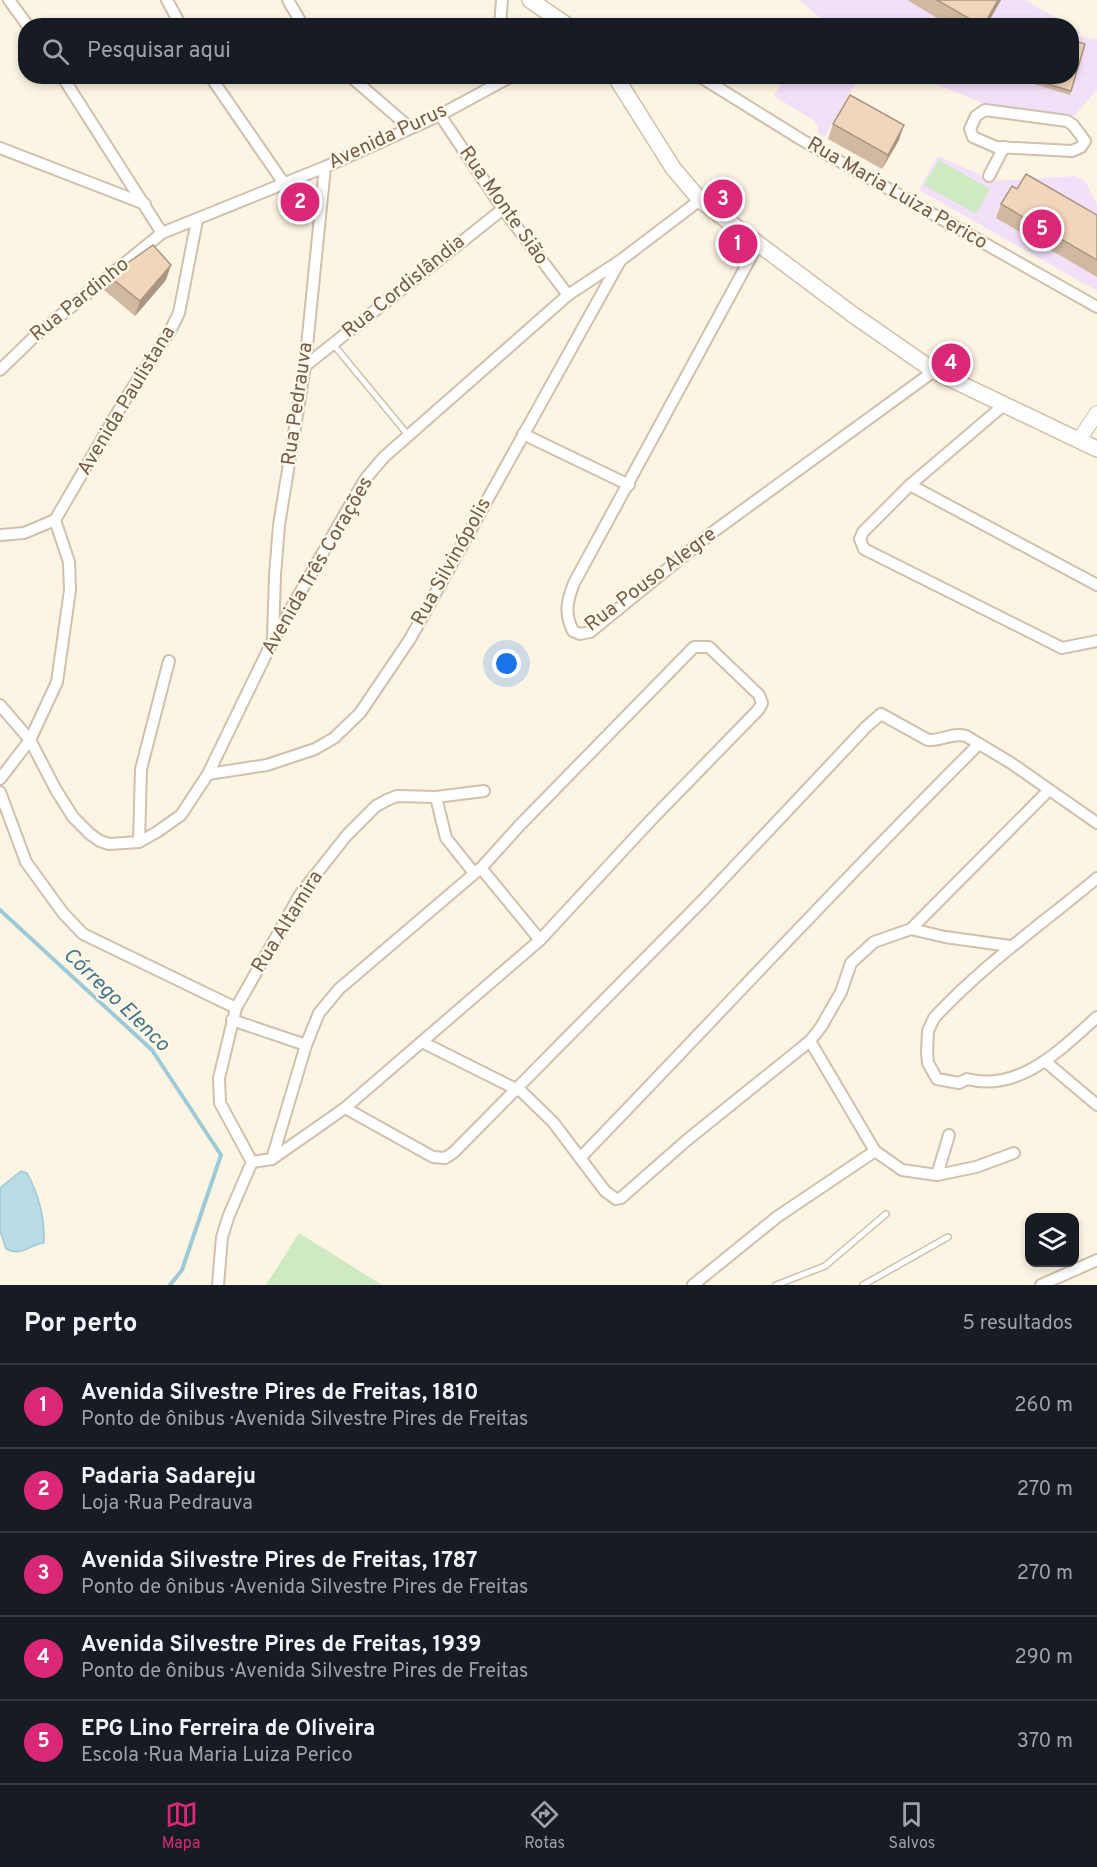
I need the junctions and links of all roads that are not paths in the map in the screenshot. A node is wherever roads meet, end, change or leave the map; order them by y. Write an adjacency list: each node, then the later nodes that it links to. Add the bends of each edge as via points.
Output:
1 (9, 0): 6 (street)
2 (167, 0): 7 (street)
3 (288, 0): 8 (street)
4 (502, 0): 9 (street)
5 (530, 0): 10 (main road)
6 (22, 18)
7 (177, 18)
8 (298, 18)
9 (501, 18)
10 (556, 18)
11 (67, 84): 26 (street)
12 (216, 84): 24 (street)
13 (359, 84): 18 (street)
14 (490, 84): 17 (street, Avenida Purus)
15 (620, 84): 25 (main road, via 673,168)
16 (712, 84): 33 (street, Rua Maria Luiza Perico, via 802,140)
17 (440, 115): 18 (street, Avenida Purus); 27 (street, Rua Monte Sião)
18 (410, 128): 22 (street, Avenida Purus)
19 (1091, 142): 20 (street, via 1072,151); 20 (street, via 1067,121 985,110 976,116 970,129 973,137)
20 (1004, 147): 23 (street)
21 (2, 152): 26 (street)
22 (325, 167): 24 (street, Avenida Purus); 35 (street, Rua Pedrauva)
23 (989, 176)
24 (284, 182): 28 (street, Avenida Purus)
25 (700, 200): 30 (main road); 31 (street, Avenida Três Corações)
26 (145, 205): 29 (street)
27 (503, 209): 32 (street, Rua Monte Sião); 34 (street, Rua Cordislândia)
28 (197, 220): 29 (street, Avenida Purus); 46 (street, Avenida Paulistana, via 179,313)
29 (162, 233): 36 (street, Rua Pardinho, via 34,337)
30 (758, 244): 37 (main road); 44 (street, Rua Pouso Alegre)
31 (621, 260): 32 (street, Avenida Três Corações); 40 (street, Rua Silvinópolis)
32 (568, 295): 41 (street, Avenida Três Corações)
33 (1097, 307)
34 (333, 344): 35 (street, Rua Cordislândia); 41 (lane)
35 (305, 366): 49 (street, Rua Pedrauva, via 279,525)
36 (0, 370)
37 (934, 371): 38 (main road); 44 (street, Rua Pouso Alegre, via 713,532 590,632 580,634 568,622 568,599)
38 (1005, 404): 42 (main road); 45 (street)
39 (1097, 413): 42 (street)
40 (523, 434): 44 (street); 55 (street, Rua Silvinópolis, via 410,639 360,713 334,738 315,749 267,765)
41 (408, 435): 49 (street, Avenida Três Corações, via 366,478)
42 (1078, 440): 43 (main road)
43 (1097, 449)
44 (629, 484)
45 (910, 485): 48 (street); 50 (street, via 863,532 860,539 864,549 1062,648)
46 (55, 520): 47 (street, via 24,533); 53 (street, via 69,562 70,590 57,682)
47 (0, 535)
48 (1097, 585)
49 (273, 640): 55 (street, Avenida Três Corações)
50 (1097, 640)
51 (169, 661): 62 (street, via 141,769)
52 (0, 705): 53 (street, Avenida Três Corações)
53 (30, 740): 56 (street); 62 (street, Avenida Três Corações, via 73,817 90,834 109,844)
54 (979, 744): 58 (street); 75 (street, via 960,734 928,740 879,715); 81 (street, via 878,844)
55 (208, 774): 62 (street, Avenida Três Corações, via 181,815)
56 (0, 779)
57 (484, 791): 60 (street, Rua Altamira)
58 (1048, 791): 61 (street); 65 (street)
59 (0, 792): 68 (street, via 26,862 83,934)
60 (436, 797): 63 (street, via 446,838); 68 (street, Rua Altamira, via 397,796 387,800 347,835 301,892)
61 (1097, 823)
62 (139, 842)
63 (478, 871): 66 (street); 66 (street, via 694,648 709,648 759,695 759,709); 73 (street, via 339,989 318,1013)
64 (1097, 878): 67 (street)
65 (911, 929): 67 (street); 71 (street, via 874,942 851,963 841,992)
66 (540, 940): 72 (street)
67 (1010, 946): 74 (street, via 934,1018 927,1030 928,1062 937,1079 958,1083 967,1079 976,1082 1008,1078)
68 (236, 1008): 70 (street, Rua Altamira)
69 (1096, 1019): 74 (street)
70 (232, 1020): 73 (street); 83 (street, Rua Altamira, via 219,1078 220,1103)
71 (810, 1041): 79 (street); 81 (street, via 621,1198 605,1191)
72 (422, 1042): 75 (street); 77 (street)
73 (306, 1046): 82 (street)
74 (1046, 1062): 76 (street)
75 (517, 1090): 77 (street, via 453,1154 438,1159); 81 (street, via 553,1122)
76 (1097, 1105)
77 (345, 1108): 82 (street)
78 (949, 1135): 84 (street)
79 (874, 1151): 84 (street, via 902,1170); 89 (street, via 777,1217)
80 (1014, 1153): 84 (street)
81 (580, 1158)
82 (272, 1159): 83 (street)
83 (252, 1162): 88 (street, via 222,1237)
84 (938, 1175)
85 (886, 1214): 90 (lane, via 825,1266)
86 (948, 1237): 91 (lane)
87 (1097, 1260): 92 (street)
88 (218, 1285)
89 (693, 1285)
90 (776, 1285)
91 (862, 1285)
92 (1041, 1285)

